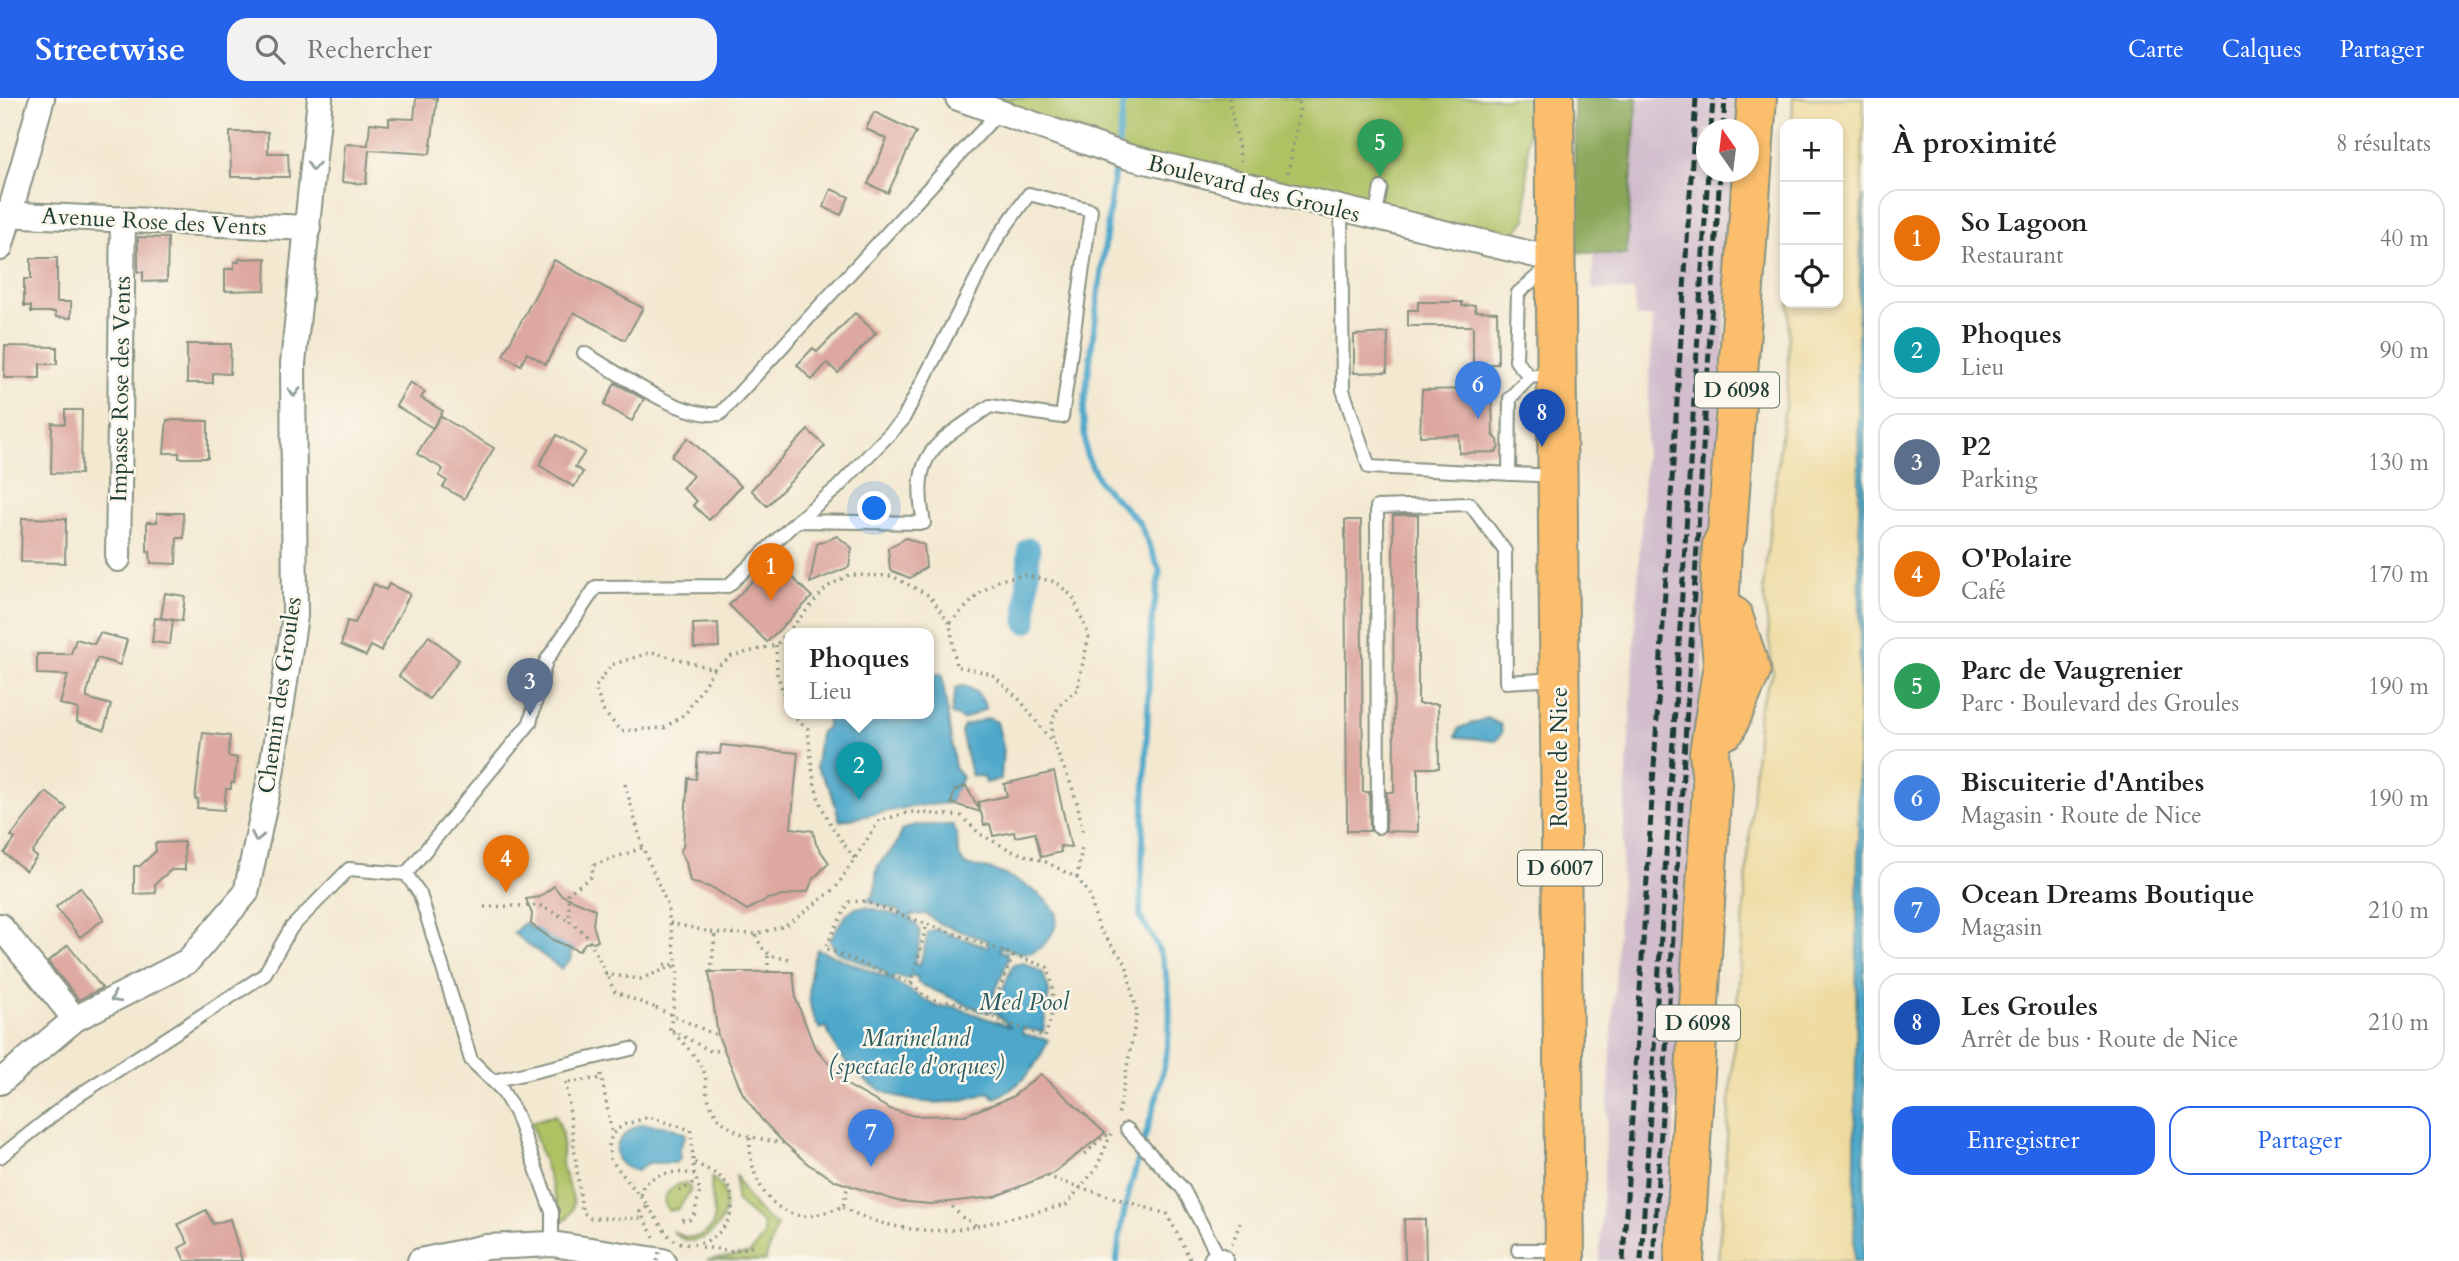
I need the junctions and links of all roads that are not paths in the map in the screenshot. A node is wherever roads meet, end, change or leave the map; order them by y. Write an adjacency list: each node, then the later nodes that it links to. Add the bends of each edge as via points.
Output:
1 (41, 98): 9 (street)
2 (320, 98): 12 (street, Chemin des Groules, one-way to 12)
3 (958, 98): 6 (street, Boulevard des Groules)
4 (1555, 98): 14 (main road, D 6007)
5 (1757, 98): 37 (main road, D 6098, via 1727,534 1734,670 1712,784)
6 (999, 113): 8 (street, Boulevard des Groules, via 1129,157); 15 (lane, via 720,414 704,415 677,406)
7 (1381, 188): 10 (lane)
8 (1341, 210): 10 (street, Boulevard des Groules); 17 (lane, via 1343,390 1369,467)
9 (5, 214): 11 (street, Avenue Rose des Vents); 13 (street)
10 (1375, 217): 14 (street, Boulevard des Groules)
11 (123, 219): 12 (street, Avenue Rose des Vents); 20 (street, Impasse Rose des Vents)
12 (308, 228): 25 (street, Chemin des Groules, one-way to 25, via 293,364 295,616 271,774 246,893 188,961)
13 (0, 248)
14 (1556, 260): 16 (main road, D 6007)
15 (584, 353)
16 (1544, 377): 17 (lane, via 1510,398); 18 (main road, Route de Nice / D 6007)
17 (1509, 474): 18 (lane)
18 (1557, 476): 21 (main road, Route de Nice / D 6007)
19 (797, 521): 19 (lane, via 924,523 921,470 930,449 990,406 1062,417 1091,210 1029,194 998,237 902,421 836,489); 23 (lane, via 728,586 596,587 546,662 530,723)
20 (118, 559)
21 (1559, 679): 22 (lane, via 1506,682 1505,551 1470,504 1377,507); 34 (main road, Route de Nice / D 6007)
22 (1378, 827)
23 (406, 874): 28 (lane, via 420,894 471,1060); 30 (lane, via 349,869 291,928 264,975 73,1099)
24 (0, 926): 25 (street)
25 (75, 1019): 27 (street, Chemin des Groules)
26 (631, 1049): 28 (lane)
27 (0, 1082)
28 (493, 1082): 31 (lane, via 516,1114 552,1212)
29 (1129, 1131): 36 (lane, via 1183,1189)
30 (0, 1157)
31 (552, 1244): 33 (street); 35 (street, via 486,1247)
32 (1518, 1250): 34 (lane)
33 (661, 1254)
34 (1564, 1256)
35 (420, 1261)
36 (1219, 1261)
37 (1684, 1261)

